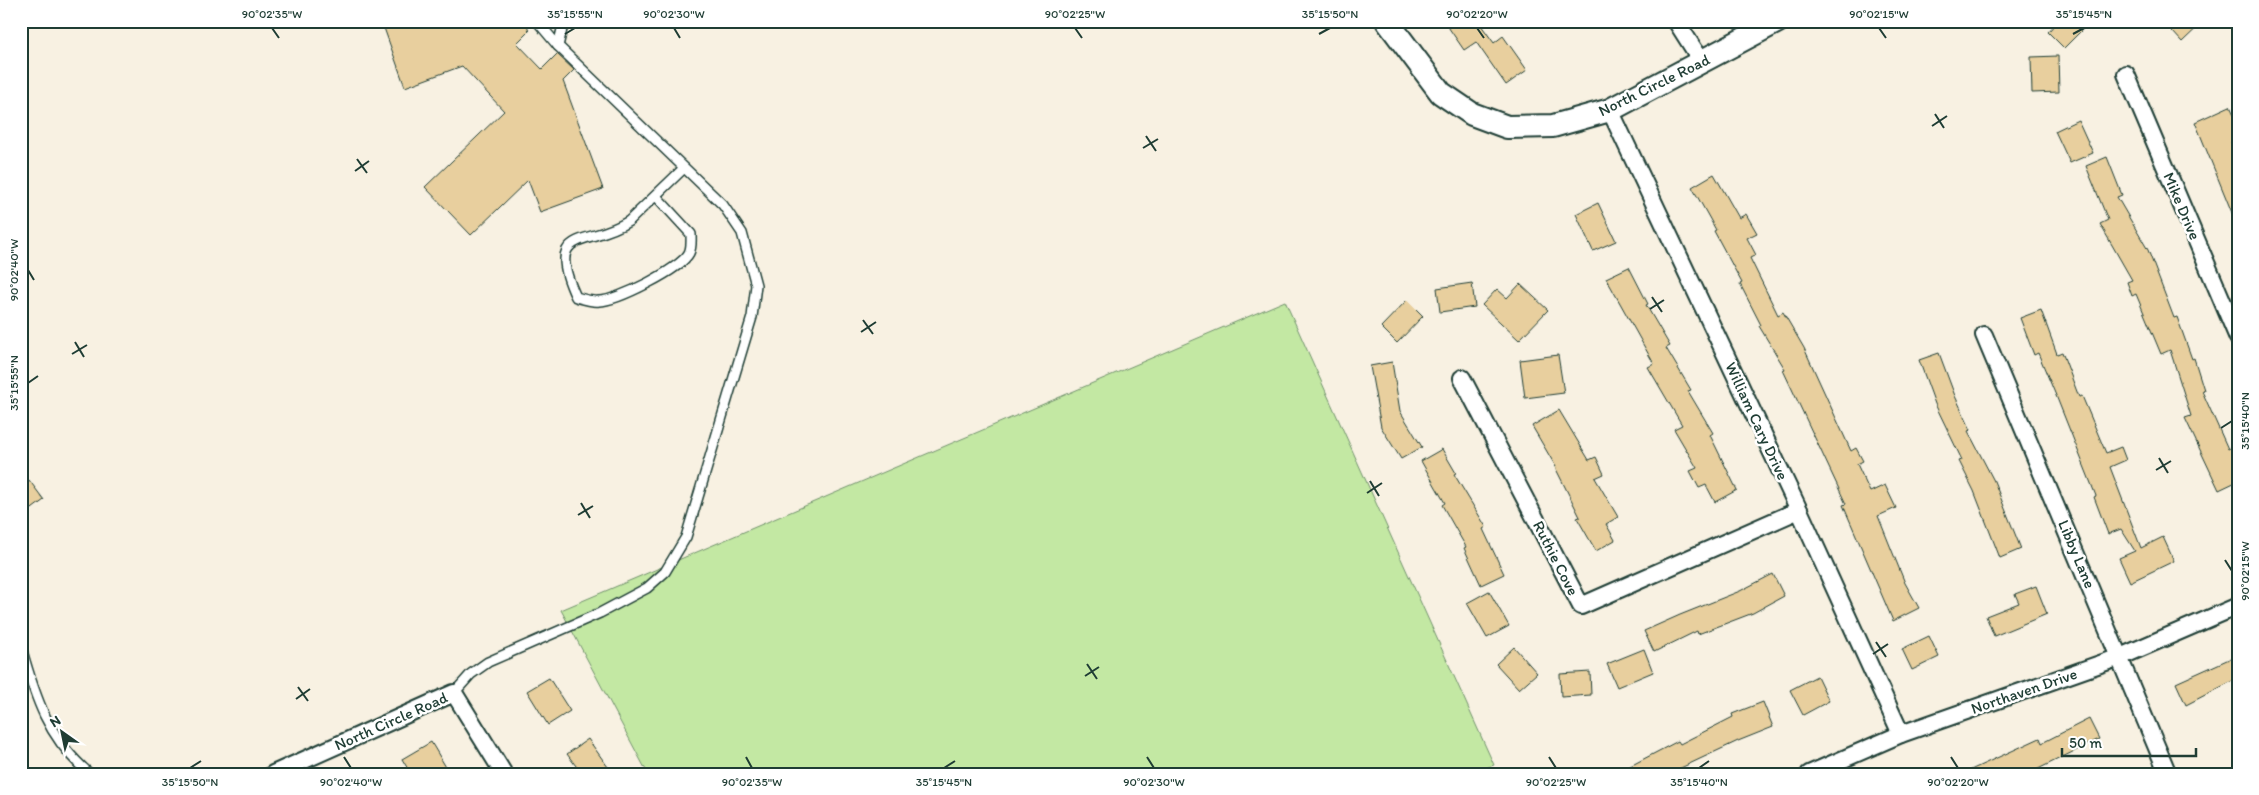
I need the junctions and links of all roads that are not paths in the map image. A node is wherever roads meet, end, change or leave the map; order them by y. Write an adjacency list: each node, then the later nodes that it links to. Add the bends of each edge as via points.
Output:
1 (537, 21): 6 (lane)
2 (564, 21): 6 (lane)
3 (1387, 21): 9 (street, North Circle Road, via 1441,92 1472,114 1507,127 1553,126)
4 (1676, 21): 7 (street)
5 (1778, 21): 7 (street, North Circle Road)
6 (558, 46): 10 (lane)
7 (1702, 62): 9 (street, North Circle Road)
8 (2126, 74): 13 (street, Mike Drive)
9 (1610, 110): 15 (street, William Cary Drive)
10 (684, 168): 11 (lane); 19 (lane, via 723,205 742,233 756,285 752,317 686,537 665,572 647,588 600,613 488,662 471,674)
11 (656, 196): 11 (lane, via 621,226 578,239 566,249 564,260 576,298 599,301 617,297 666,273 689,254 691,234)
12 (1984, 334): 18 (street, Libby Lane)
13 (2237, 336)
14 (1462, 378): 15 (street, Ruthie Cove, via 1581,606)
15 (1799, 510): 20 (street, William Cary Drive)
16 (2238, 606): 18 (street, Northaven Drive)
17 (21, 647): 21 (lane, via 45,719 67,751)
18 (2120, 657): 20 (street, Northaven Drive); 25 (street, Libby Lane)
19 (454, 693): 22 (street, North Circle Road); 23 (street)
20 (1901, 734): 24 (street, Northaven Drive)
21 (90, 774)
22 (273, 774)
23 (504, 774)
24 (1809, 774)
25 (2168, 774)

